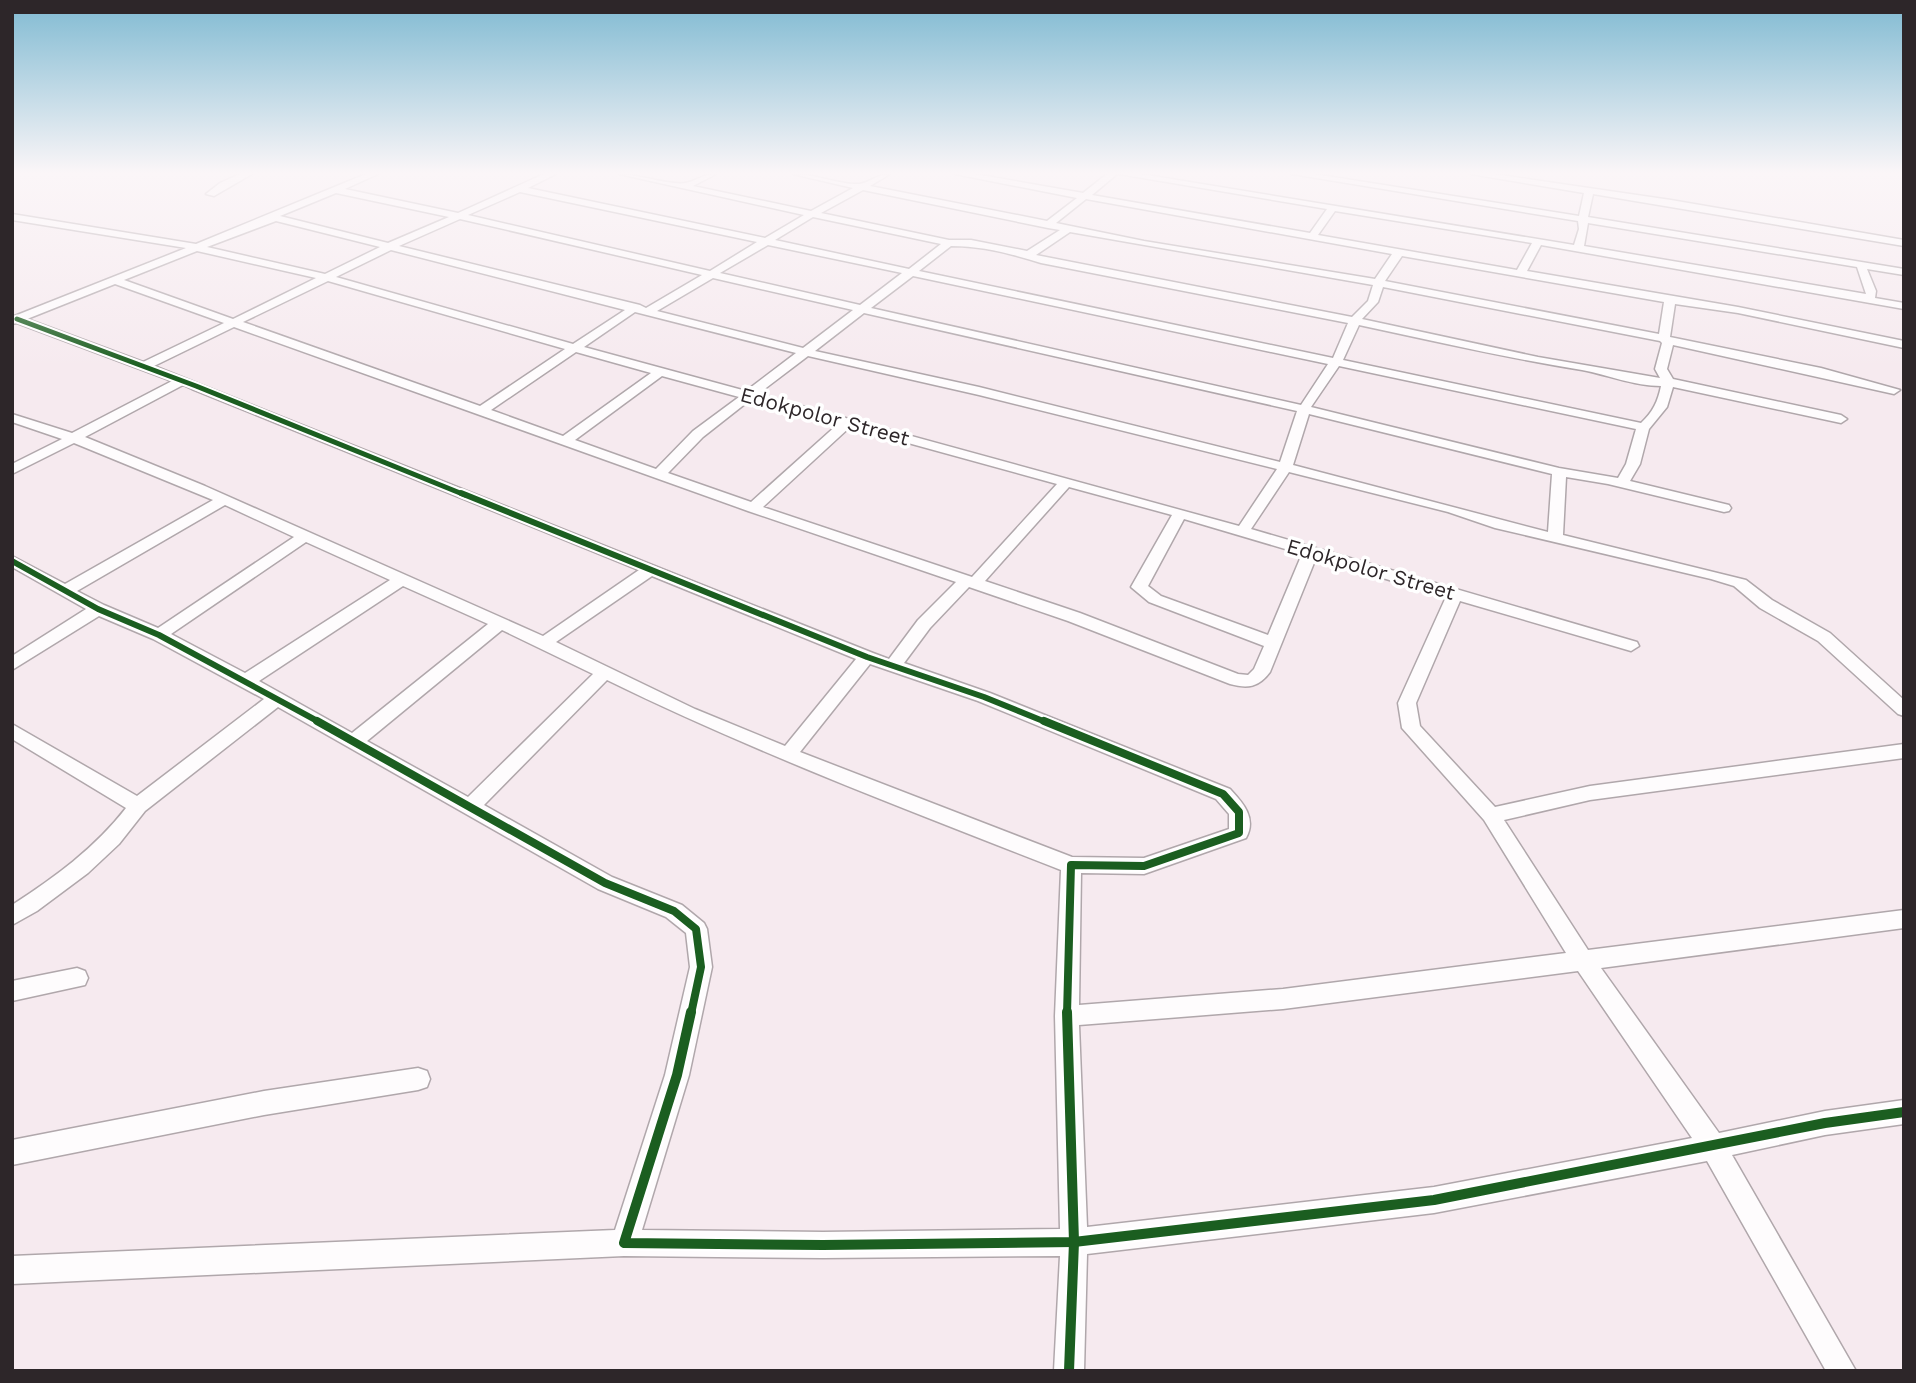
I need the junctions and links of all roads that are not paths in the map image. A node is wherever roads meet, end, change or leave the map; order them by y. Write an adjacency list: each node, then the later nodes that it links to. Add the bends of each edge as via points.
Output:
1 (145, 239): 21 (street, Edokpolor Street)
2 (217, 239): 21 (street)
3 (360, 239): 20 (street)
4 (408, 239): 20 (street)
5 (556, 239): 27 (street)
6 (749, 239): 16 (street)
7 (771, 239): 16 (street)
8 (933, 239): 18 (street)
9 (1053, 239): 24 (street)
10 (1118, 239): 32 (street)
11 (1326, 239): 23 (street)
12 (1516, 239): 17 (street)
13 (1581, 239): 22 (street)
14 (1704, 239): 25 (street)
15 (1878, 239): 19 (street)
16 (765, 242): 27 (street); 28 (street)
17 (1537, 242): 22 (street); 29 (street)
18 (949, 243): 24 (street, via 971,243); 28 (street)
19 (1904, 243)
20 (391, 246): 30 (street); 36 (street)
21 (196, 247): 30 (street, Edokpolor Street); 31 (street)
22 (1578, 248): 33 (street)
23 (1400, 252): 29 (street); 32 (street, via 1393,256)
24 (1027, 256): 40 (street)
25 (1862, 264): 26 (street); 33 (street, via 1861,272 1871,290)
26 (1904, 272)
27 (708, 274): 37 (street); 38 (street)
28 (912, 274): 37 (street); 46 (street)
29 (1520, 274): 34 (street)
30 (329, 278): 41 (street); 44 (street, Edokpolor Street)
31 (114, 280): 39 (street); 41 (street)
32 (1380, 285): 40 (street, via 1373,291 1373,302); 42 (street)
33 (1866, 299): 35 (street)
34 (1670, 300): 42 (street); 43 (street)
35 (1904, 306)
36 (636, 307): 38 (street); 44 (street)
37 (860, 310): 45 (street); 53 (street)
38 (650, 311): 45 (street)
39 (14, 320): 47 (street)
40 (1355, 320): 46 (street); 50 (street, via 1538,361)
41 (236, 323): 47 (street); 54 (street)
42 (1665, 339): 50 (street, via 1661,369); 51 (street)
43 (1904, 345)
44 (573, 348): 48 (street, Edokpolor Street); 54 (street)
45 (805, 352): 52 (street); 61 (street)
46 (1336, 362): 53 (street); 58 (street)
47 (144, 366): 49 (street)
48 (660, 371): 52 (street, Edokpolor Street); 60 (street)
49 (182, 381): 59 (street); 76 (street)
50 (1668, 382): 56 (street); 58 (street, via 1664,403)
51 (1894, 390)
52 (750, 395): 57 (street, Edokpolor Street); 64 (street, via 682,448)
53 (1304, 410): 61 (street); 63 (street)
54 (481, 411): 60 (street)
55 (12, 418): 59 (street)
56 (1841, 419)
57 (848, 422): 65 (street, Edokpolor Street); 68 (street)
58 (1643, 427): 66 (street)
59 (77, 439): 62 (street); 67 (street)
60 (566, 440): 64 (street)
61 (1285, 467): 71 (street); 73 (street)
62 (12, 470)
63 (1559, 472): 66 (street); 73 (street)
64 (660, 473): 68 (street)
65 (1066, 482): 70 (street, Edokpolor Street); 78 (street)
66 (1622, 484): 69 (street)
67 (224, 500): 72 (street); 79 (street)
68 (754, 508): 78 (street)
69 (1724, 508)
70 (1180, 513): 71 (street, Edokpolor Street); 85 (street, via 1139,587 1155,599)
71 (1243, 531): 74 (street, Edokpolor Street)
72 (304, 537): 77 (street); 83 (street)
73 (1555, 537): 93 (street, via 1740,583 1766,604 1824,637)
74 (1311, 551): 80 (street, Edokpolor Street); 85 (street)
75 (12, 561): 79 (street)
76 (651, 569): 84 (street); 87 (street)
77 (402, 579): 82 (street); 91 (street)
78 (970, 582): 85 (street, via 1236,680 1252,681 1261,673); 89 (street, via 924,624)
79 (65, 591): 81 (street)
80 (1455, 594): 86 (street, Edokpolor Street); 100 (street, via 1407,703 1410,728)
81 (98, 609): 83 (street); 88 (street)
82 (499, 624): 84 (street); 95 (street)
83 (159, 635): 91 (street)
84 (544, 643): 90 (street)
85 (1273, 643)
86 (1631, 646)
87 (867, 657): 89 (street); 97 (street)
88 (12, 664)
89 (893, 666): 101 (street, via 1197,781 1223,794 1239,812 1239,833 1144,866)
90 (605, 672): 97 (street); 99 (street)
91 (246, 681): 92 (street)
92 (277, 698): 95 (street); 98 (street)
93 (1904, 710)
94 (12, 730): 98 (street)
95 (353, 742): 99 (street)
96 (1904, 751): 100 (street, via 1590,793)
97 (788, 755): 101 (street)
98 (138, 806): 102 (street, via 87,860)
99 (469, 808): 113 (street, via 605,883 674,911 696,929 701,967 677,1075)
100 (1491, 815): 104 (street)
101 (1071, 865): 107 (street)
102 (12, 916)
103 (1904, 919): 104 (street)
104 (1582, 959): 107 (street, via 1283,999); 110 (street)
105 (76, 978): 106 (street)
106 (12, 991)
107 (1067, 1016): 112 (street)
108 (418, 1079): 111 (street, via 264,1102)
109 (1904, 1112): 110 (street)
110 (1713, 1147): 112 (street, via 1434,1200); 116 (street)
111 (12, 1153)
112 (1074, 1242): 113 (street); 115 (street)
113 (624, 1243): 114 (street)
114 (12, 1270)
115 (1069, 1371)
116 (1842, 1371)

